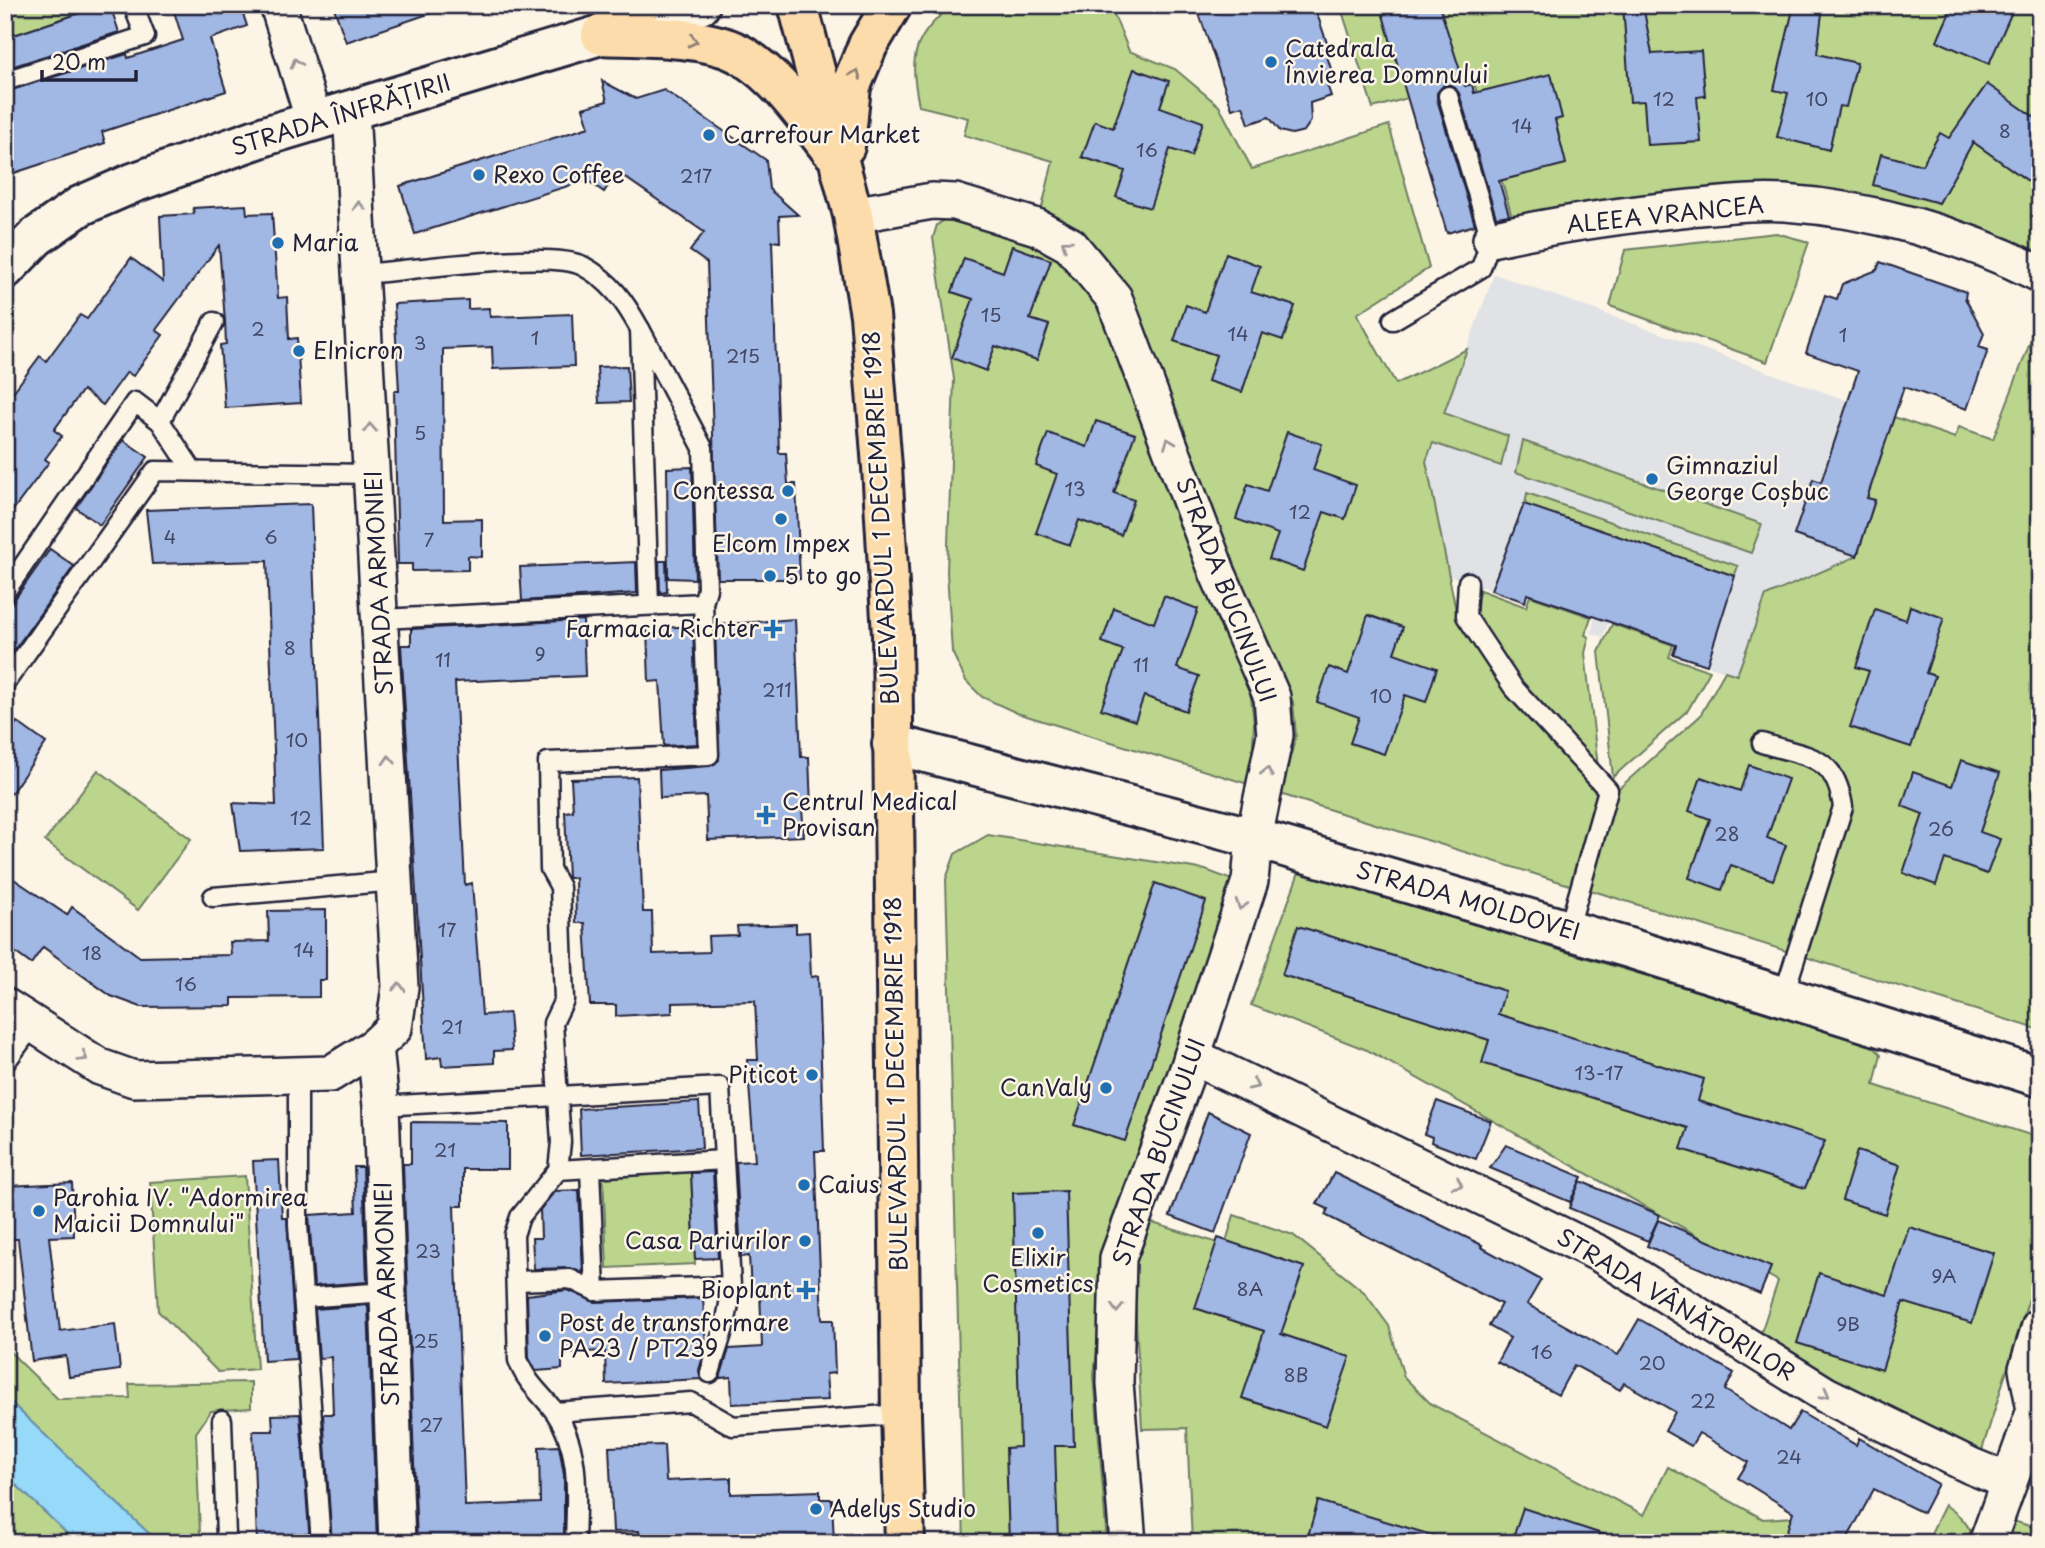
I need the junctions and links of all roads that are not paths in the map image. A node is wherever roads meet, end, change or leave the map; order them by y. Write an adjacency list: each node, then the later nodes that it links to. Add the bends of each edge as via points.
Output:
1 (133, 5): 8 (lane, via 145,36)
2 (278, 5): 11 (street, one-way to 2)
3 (641, 5): 7 (main road)
4 (700, 5): 7 (street, STRADA ÎNFRĂȚIRII)
5 (798, 5): 12 (main road, BULEVARDUL 1 DECEMBRIE 1918)
6 (891, 5): 12 (main road, one-way to 6, via 852,86)
7 (601, 35): 10 (street, STRADA ÎNFRĂȚIRII); 12 (main road, one-way to 12, via 685,38 742,55 788,94)
8 (5, 81)
9 (1448, 96): 14 (lane)
10 (351, 110): 11 (street, STRADA ÎNFRĂȚIRII); 16 (street, STRADA ARMONIEI, one-way to 10)
11 (314, 121): 15 (street, STRADA ÎNFRĂȚIRII, via 146,178 80,206 36,237)
12 (842, 166): 13 (main road, BULEVARDUL 1 DECEMBRIE 1918)
13 (853, 215): 31 (main road, BULEVARDUL 1 DECEMBRIE 1918, via 870,315 882,467 892,635); 32 (street, STRADA BUCINULUI, one-way to 13, via 1275,734 1272,697 1218,575 1114,298 1070,245 1037,227 955,202 932,201)
14 (1491, 239): 17 (street, ALEEA VRANCEA, via 1619,215 1748,202 1785,203 1891,220 1942,234); 18 (lane, via 1481,268)
15 (5, 269)
16 (362, 274): 20 (lane, via 541,259 581,265 620,293); 23 (street, STRADA ARMONIEI, one-way to 16)
17 (2040, 274)
18 (1393, 320)
19 (214, 321): 21 (lane)
20 (640, 329): 26 (lane, via 703,448 707,589); 27 (lane)
21 (160, 421): 22 (lane); 25 (lane, via 135,402)
22 (193, 471): 23 (lane); 29 (lane, via 155,471)
23 (373, 474): 28 (street, STRADA ARMONIEI)
24 (1468, 582): 35 (lane, via 1466,616 1513,687 1608,790)
25 (5, 592)
26 (703, 603): 27 (lane); 43 (lane, via 709,755 548,762 550,869 560,887 564,1000 553,1023)
27 (649, 605): 28 (lane)
28 (381, 619): 33 (street, STRADA ARMONIEI, one-way to 28)
29 (5, 683)
30 (1762, 743): 36 (lane, via 1825,763 1839,783 1843,807)
31 (892, 744): 32 (street, STRADA MOLDOVEI); 56 (main road, BULEVARDUL 1 DECEMBRIE 1918)
32 (1254, 838): 35 (street, STRADA MOLDOVEI); 39 (street, STRADA BUCINULUI, one-way to 39, via 1250,880)
33 (395, 881): 34 (lane); 38 (street, STRADA ARMONIEI, one-way to 33, via 394,1028 400,986)
34 (214, 897)
35 (1568, 931): 36 (street, STRADA MOLDOVEI)
36 (1783, 997): 42 (street, STRADA MOLDOVEI)
37 (19, 1016): 40 (lane); 41 (street, STRADA ARMONIEI, one-way to 41, via 100,1067 134,1079)
38 (374, 1046): 41 (street, STRADA ARMONIEI, via 330,1073); 44 (street, STRADA ARMONIEI)
39 (1192, 1056): 58 (street, STRADA VÂNĂTORILOR, one-way to 58, via 1600,1254 1826,1395); 64 (street, STRADA BUCINULUI, one-way to 64, via 1118,1258 1115,1383)
40 (5, 1063)
41 (298, 1074): 52 (lane)
42 (2040, 1077)
43 (557, 1098): 44 (lane); 45 (lane, via 720,1087); 47 (lane)
44 (381, 1106): 51 (street, STRADA ARMONIEI)
45 (724, 1160): 46 (lane); 49 (lane)
46 (590, 1169): 47 (lane); 50 (lane)
47 (558, 1170): 48 (lane, via 520,1217 514,1235)
48 (516, 1282): 50 (lane, via 570,1279); 55 (lane, via 518,1360 524,1378)
49 (732, 1286): 50 (lane); 54 (lane, via 730,1318)
50 (595, 1291)
51 (386, 1292): 52 (lane); 61 (street, STRADA ARMONIEI)
52 (303, 1298): 60 (lane)
53 (2040, 1326): 58 (street, via 2027,1369 2035,1410)
54 (710, 1373)
55 (555, 1412): 56 (lane, via 691,1402 733,1426); 62 (lane, via 571,1444 577,1480)
56 (901, 1414): 63 (main road, BULEVARDUL 1 DECEMBRIE 1918)
57 (222, 1420): 59 (lane)
58 (2008, 1481): 65 (street)
59 (228, 1543)
60 (321, 1543)
61 (397, 1543)
62 (575, 1543)
63 (905, 1543)
64 (1128, 1543)
65 (1987, 1543)

